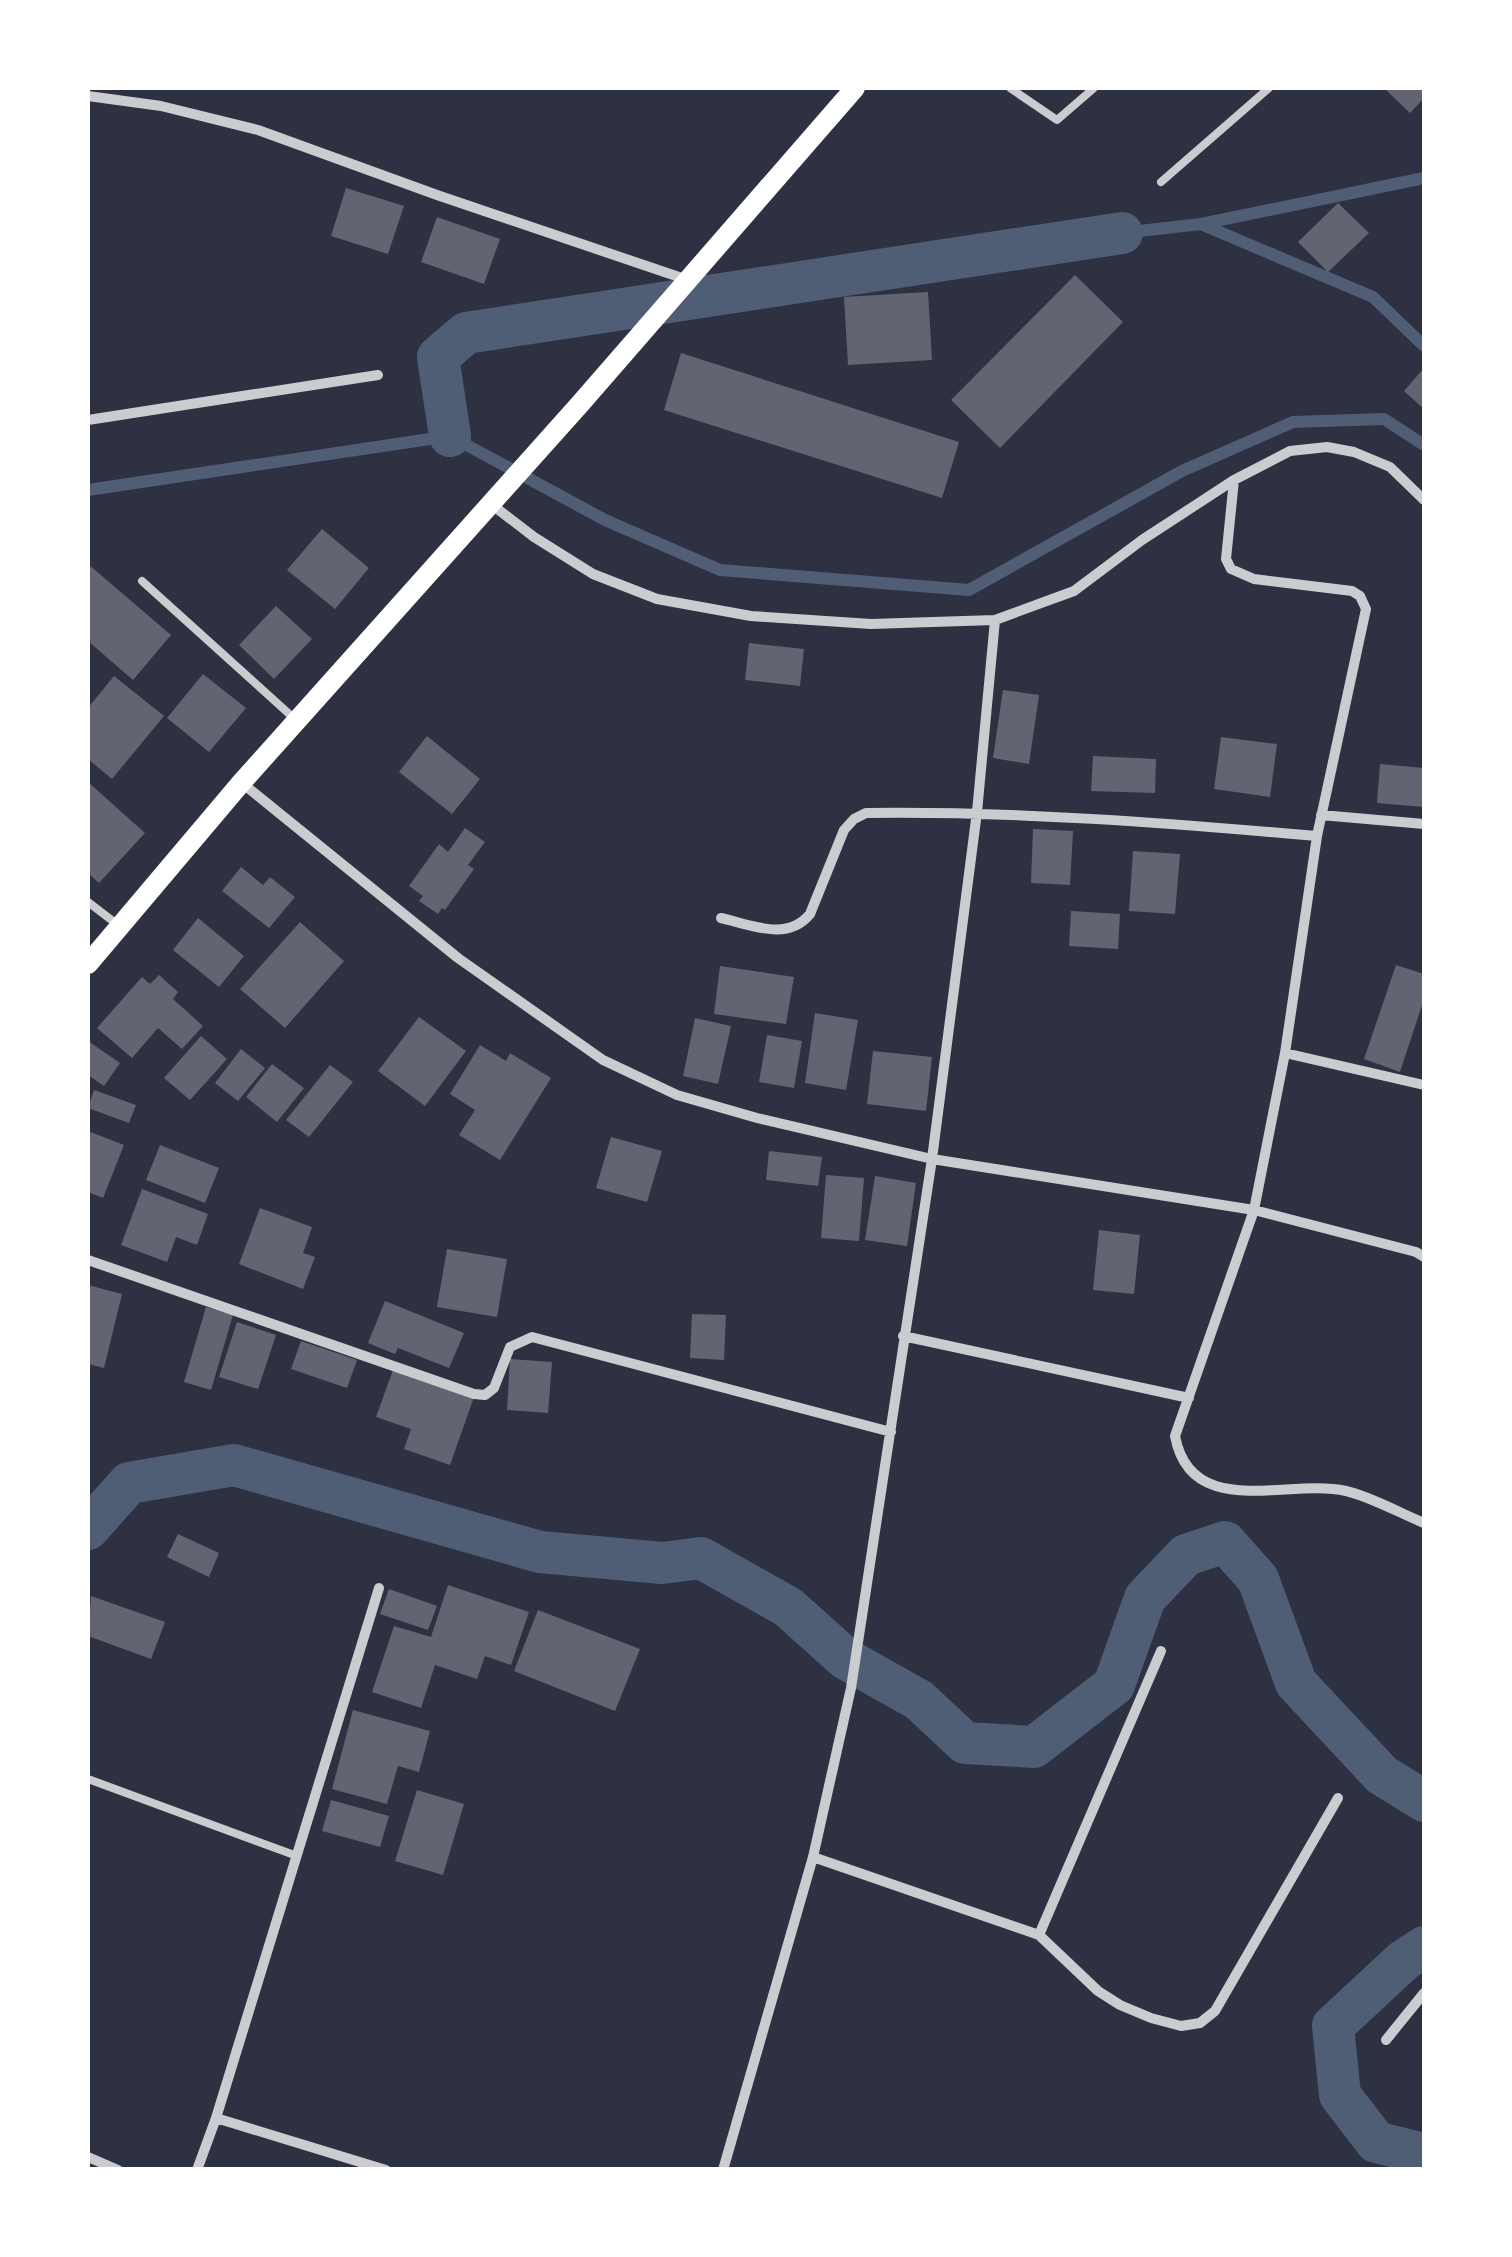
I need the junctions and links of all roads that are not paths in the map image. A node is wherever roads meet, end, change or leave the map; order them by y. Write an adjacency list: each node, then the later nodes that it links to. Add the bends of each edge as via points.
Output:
1 (855, 88): 7 (main road)
2 (1010, 88): 3 (lane, via 1057,120)
3 (1094, 88)
4 (1270, 88): 6 (lane)
5 (88, 96): 7 (street, via 258,130)
6 (1161, 182)
7 (682, 283): 12 (main road)
8 (378, 375): 9 (street)
9 (88, 420)
10 (1234, 480): 11 (street, via 1290,451 1327,447 1390,467); 14 (street, via 1074,591); 18 (street, via 1226,558 1231,569 1254,579 1352,591 1364,602)
11 (1424, 500)
12 (490, 503): 14 (street, via 593,574 657,599 752,616 871,624); 15 (main road)
13 (142, 581): 15 (lane)
14 (995, 620): 17 (street)
15 (296, 720): 16 (main road)
16 (241, 783): 23 (main road); 27 (street, via 458,958 603,1060 693,1100)
17 (977, 812): 20 (street); 22 (street, via 866,813 844,830 801,925 782,932); 27 (street)
18 (1321, 815): 19 (street); 20 (street)
19 (1424, 824)
20 (1317, 836): 25 (street)
21 (88, 902): 23 (lane)
22 (721, 918)
23 (118, 925): 24 (main road)
24 (88, 964)
25 (1285, 1053): 26 (street); 28 (street)
26 (1424, 1084)
27 (932, 1158): 28 (street); 31 (street)
28 (1254, 1210): 29 (street); 32 (street)
29 (1424, 1258)
30 (88, 1260): 33 (street, via 474,1394 486,1396 510,1347 532,1337)
31 (902, 1336): 32 (street); 33 (street)
32 (1189, 1398): 34 (street, via 1174,1436 1178,1457 1198,1480 1223,1489 1345,1491)
33 (891, 1432): 40 (street, via 851,1688)
34 (1424, 1522)
35 (379, 1588): 39 (street)
36 (1161, 1651): 41 (street)
37 (88, 1780): 39 (lane)
38 (1338, 1798): 41 (street, via 1215,2011 1200,2022 1181,2026 1120,2005)
39 (297, 1856): 44 (street)
40 (813, 1857): 41 (street); 49 (street)
41 (1038, 1934)
42 (1424, 1994): 43 (street)
43 (1386, 2040)
44 (216, 2118): 47 (street); 48 (street)
45 (88, 2157): 46 (street)
46 (118, 2170)
47 (197, 2170)
48 (386, 2170)
49 (724, 2170)

